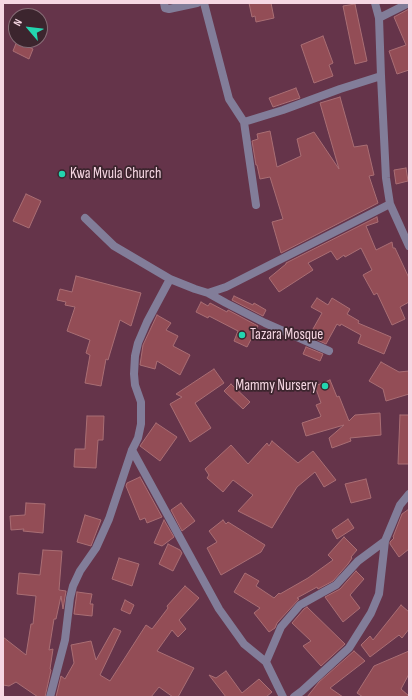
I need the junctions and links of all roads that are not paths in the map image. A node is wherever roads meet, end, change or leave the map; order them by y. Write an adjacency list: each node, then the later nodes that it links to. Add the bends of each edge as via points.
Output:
1 (164, 3): 2 (street, via 165,8 169,9)
2 (197, 3)
3 (204, 3): 8 (street, via 229,99)
4 (376, 3): 6 (street)
5 (409, 3): 6 (street)
6 (379, 18): 7 (street)
7 (381, 76): 8 (street); 9 (street, via 386,178)
8 (244, 122): 10 (street)
9 (390, 204): 12 (street); 14 (street, via 226,288)
10 (256, 205)
11 (85, 218): 13 (street, via 114,246)
12 (409, 246)
13 (170, 278): 14 (street); 16 (street, via 146,322 137,349 134,374 141,402 141,424)
14 (208, 293): 15 (street, via 265,323)
15 (329, 351)
16 (132, 450): 19 (street, via 219,609 244,644); 20 (street, via 109,519 96,548 73,586 65,640)
17 (409, 494): 18 (street, via 400,505)
18 (385, 541): 19 (street, via 358,561 336,585 300,605 281,627); 22 (street, via 378,594 371,613 349,648)
19 (266, 662): 21 (street)
20 (50, 697)
21 (283, 697)
22 (294, 697)

